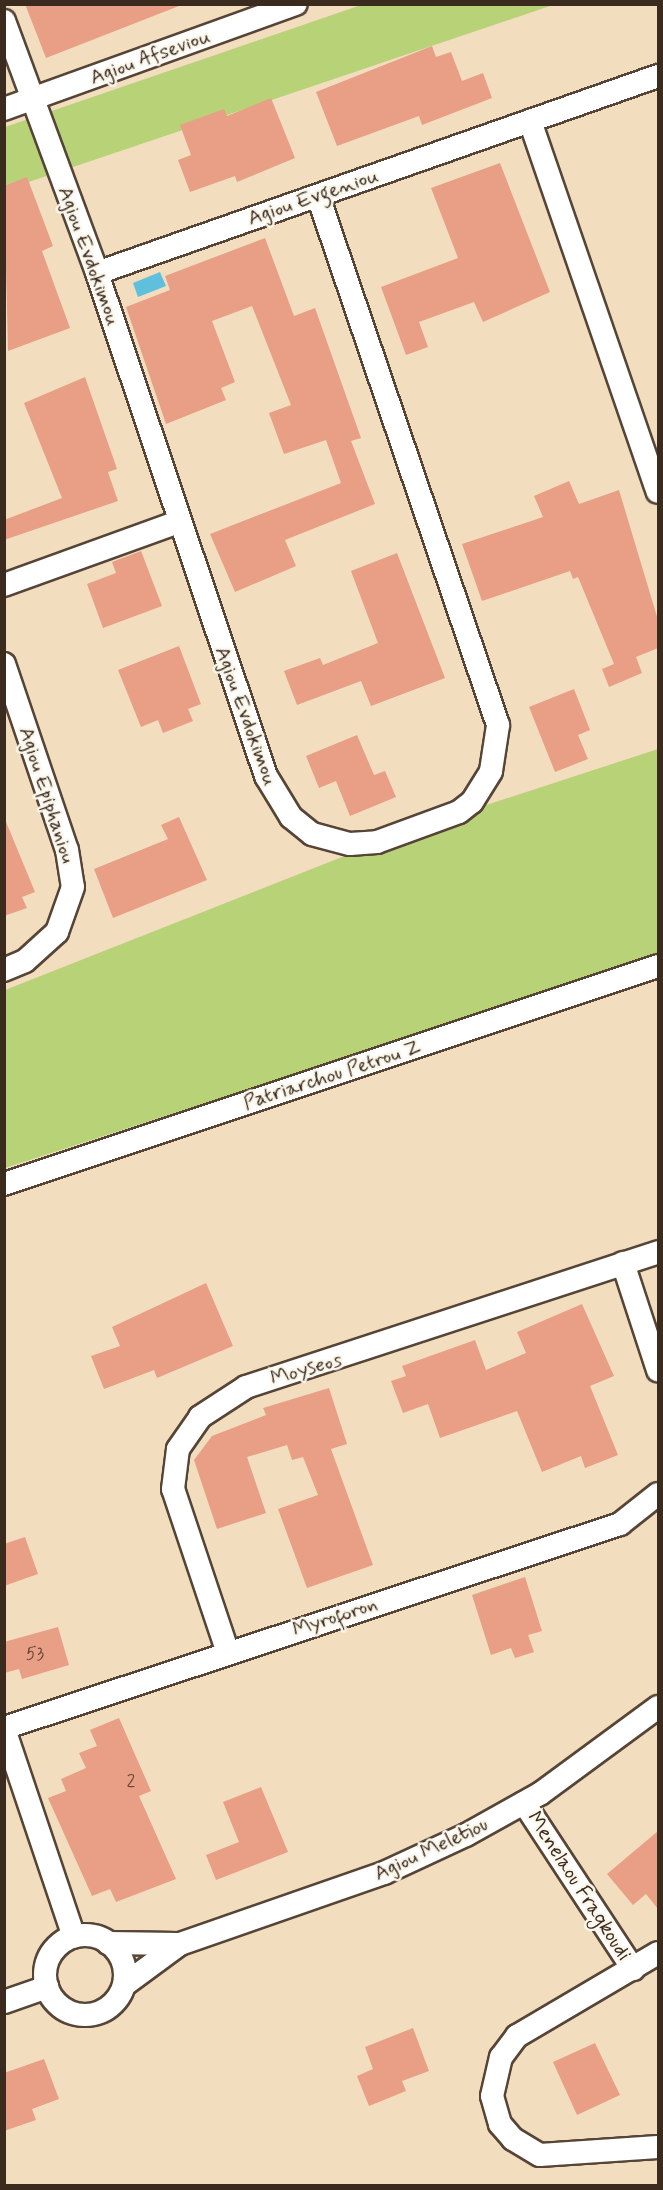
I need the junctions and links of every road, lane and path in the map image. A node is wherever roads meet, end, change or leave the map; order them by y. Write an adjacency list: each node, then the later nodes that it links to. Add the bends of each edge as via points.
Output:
1 (296, 4): 4 (street, Agiou Afseviou)
2 (4, 21): 4 (street, Agiou Evdokimou)
3 (658, 76): 6 (street, Agiou Evgeniou)
4 (31, 99): 5 (street, Agiou Afseviou); 8 (street, Agiou Evdokimou)
5 (4, 109)
6 (530, 121): 7 (street, Agiou Evgeniou); 9 (street)
7 (318, 196): 8 (street, Agiou Evgeniou); 10 (street, Agiou Evdokimou, via 494,705 496,754 472,802 459,812 377,842 350,844 312,834 291,817 266,776)
8 (97, 273): 10 (street, Agiou Evdokimou)
9 (658, 492)
10 (178, 522): 11 (street)
11 (4, 585)
12 (4, 664): 14 (street, Agiou Epiphaniou, via 67,850 73,887 57,932 26,961)
13 (658, 966): 15 (street, Patriarchou Petrou Z)
14 (4, 970)
15 (4, 1184)
16 (658, 1252): 17 (street, Moyseos)
17 (623, 1263): 18 (street); 20 (street, Moyseos, via 246,1387 200,1417 178,1449 173,1489)
18 (658, 1370)
19 (658, 1494): 20 (street, Myroforon, via 620,1524)
20 (228, 1653): 22 (street, Myroforon)
21 (658, 1707): 23 (street, Agiou Meletiou)
22 (4, 1729): 24 (street)
23 (524, 1803): 26 (street, Agiou Meletiou, via 384,1873); 28 (street, Menelaou Fragkoudi)
24 (74, 1937): 25 (street); 30 (street, via 50,1956)
25 (108, 1943): 26 (street, Agiou Meletiou); 29 (street, via 123,1965)
26 (180, 1944): 29 (street, Agiou Meletiou)
27 (658, 1953): 28 (street, Menelaou Fragkoudi)
28 (633, 1969): 32 (street, Menelaou Fragkoudi, via 518,2036 501,2057 492,2097 500,2124 513,2139 540,2155)
29 (124, 1985): 30 (street, via 105,2010 86,2015 66,2011)
30 (47, 1987): 31 (street)
31 (4, 2002)
32 (658, 2147)

